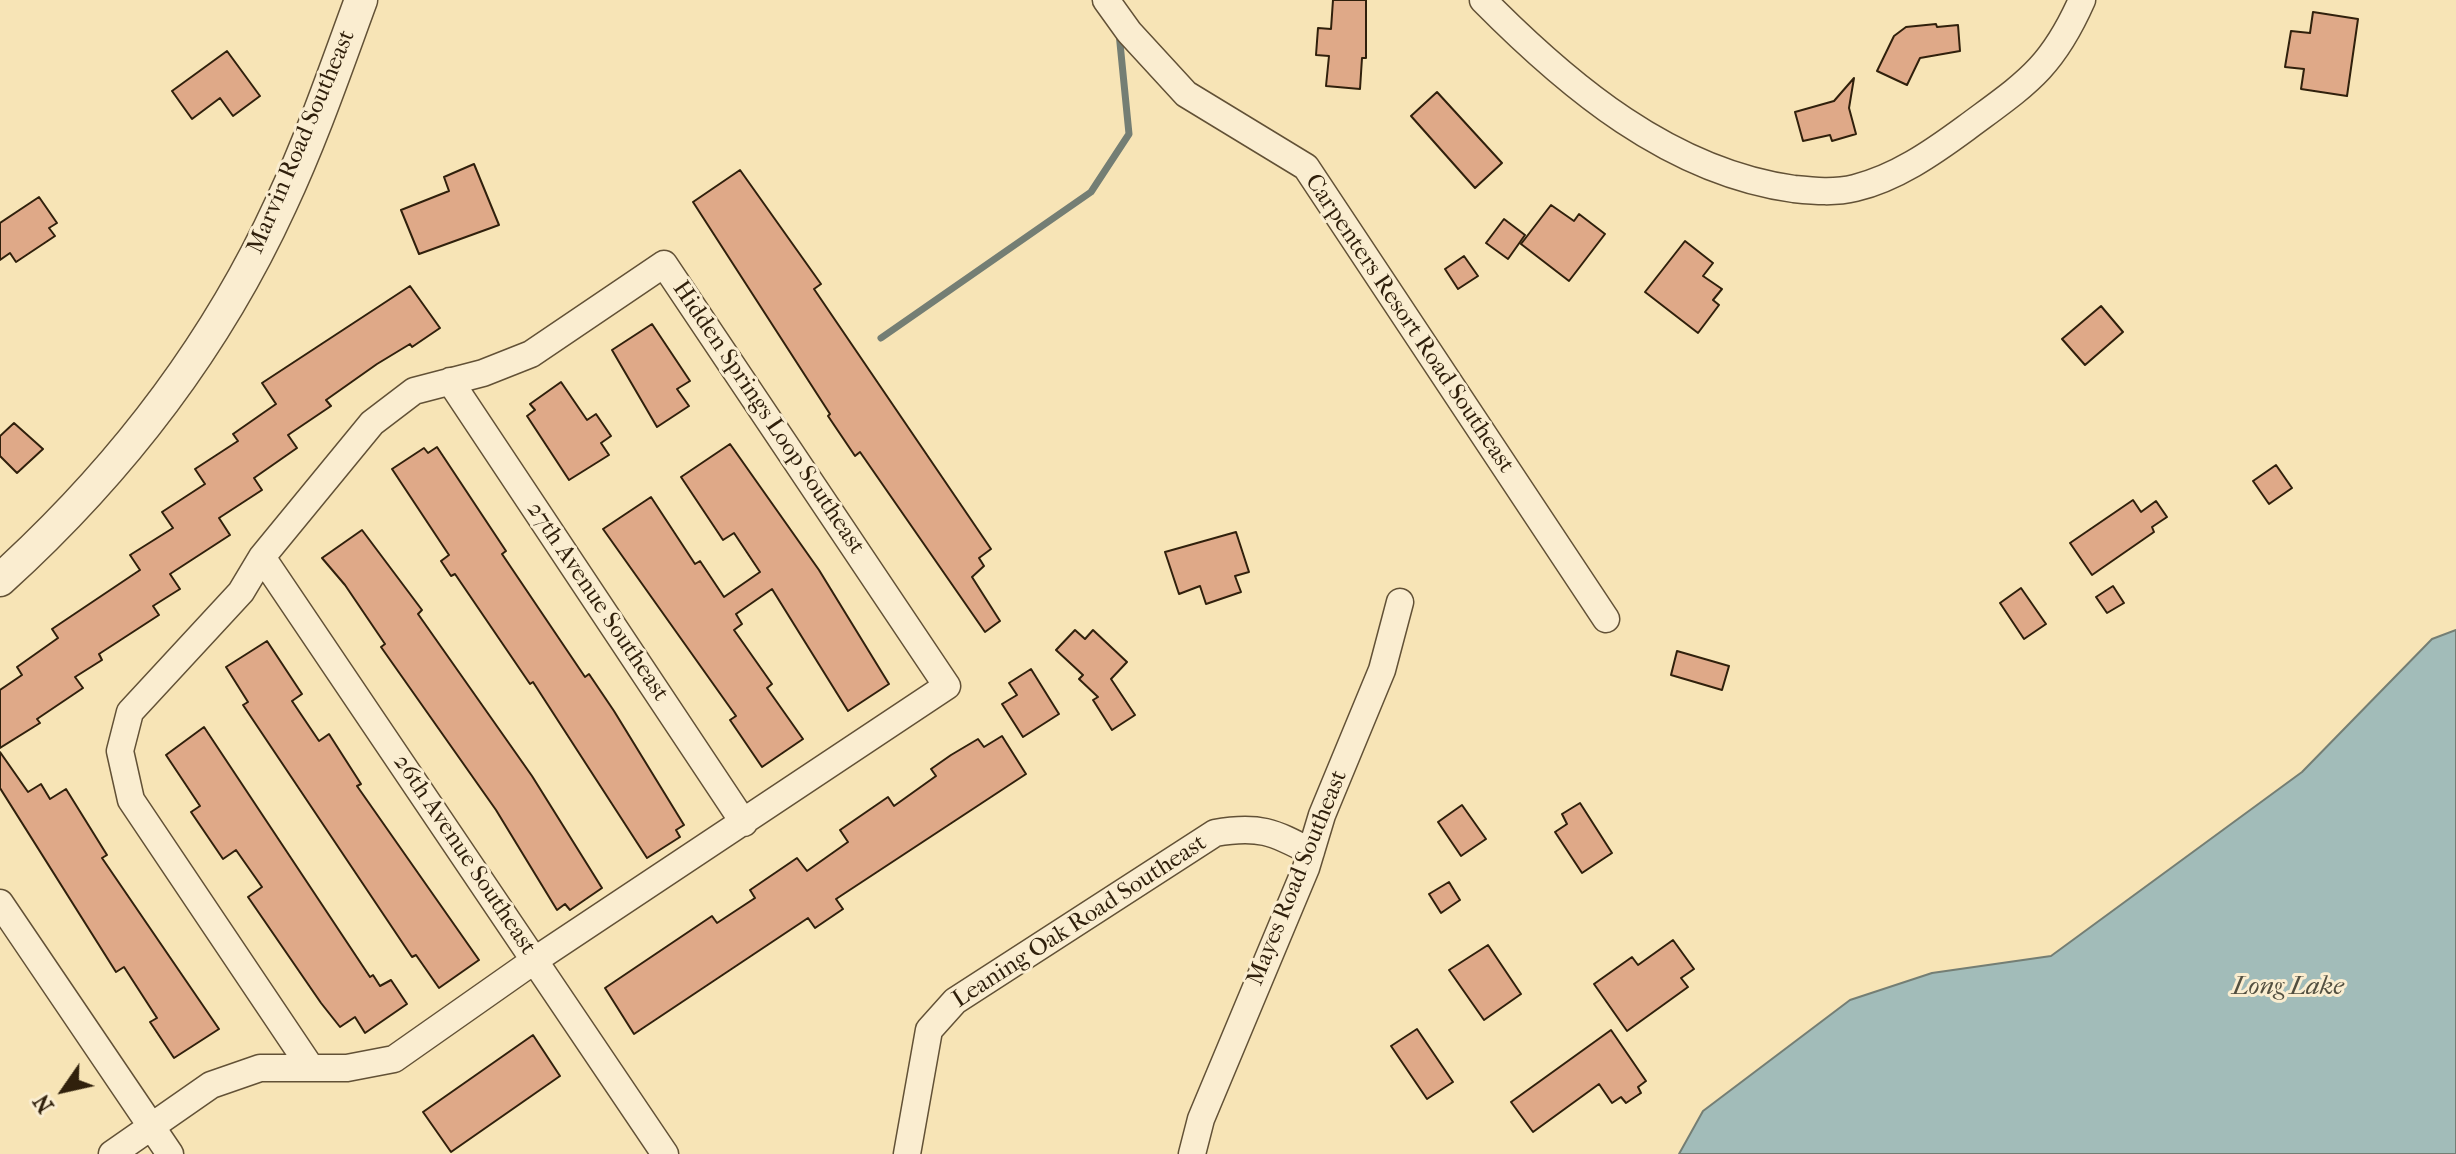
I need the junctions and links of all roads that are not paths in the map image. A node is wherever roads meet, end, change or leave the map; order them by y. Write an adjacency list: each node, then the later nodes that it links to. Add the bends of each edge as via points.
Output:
1 (361, 0): 7 (street, Marvin Road Southeast, via 282,202 229,304 181,380 112,468)
2 (1106, 0): 9 (street, Carpenters Resort Road Southeast, via 1186,94 1306,167)
3 (1483, 0): 4 (street, via 1606,108 1674,150 1729,175 1820,192 1854,189 1888,176 1944,144 2035,77 2058,49)
4 (2082, 0)
5 (450, 381): 6 (street, Hidden Springs Loop Southeast, via 414,391 372,423); 10 (street, 27th Avenue Southeast); 10 (street, Hidden Springs Loop Southeast, via 531,354 664,264 947,686)
6 (262, 557): 13 (street, 26th Avenue Southeast); 14 (street, Hidden Springs Loop Southeast, via 241,592 130,712 120,751 131,800)
7 (0, 580)
8 (1400, 602): 11 (street, Mayes Road Southeast, via 1382,670)
9 (1606, 619)
10 (744, 823): 13 (street, Hidden Springs Loop Southeast)
11 (1311, 852): 19 (street, Leaning Oak Road Southeast, via 1261,829 1215,833 955,1001 929,1030); 20 (street, Mayes Road Southeast, via 1212,1091)
12 (0, 903): 15 (street)
13 (535, 960): 14 (street, Hidden Springs Loop Southeast, via 394,1059); 18 (street, 26th Avenue Southeast)
14 (311, 1068): 15 (street, Hidden Springs Loop Southeast, via 260,1068 211,1085)
15 (151, 1126): 16 (street, Hidden Springs Loop Southeast); 17 (street)
16 (112, 1154)
17 (170, 1154)
18 (665, 1154)
19 (907, 1154)
20 (1192, 1154)

